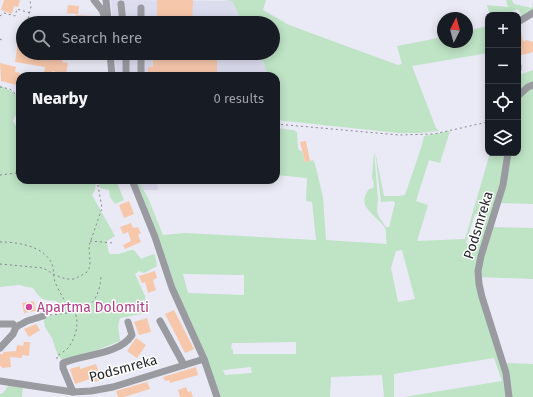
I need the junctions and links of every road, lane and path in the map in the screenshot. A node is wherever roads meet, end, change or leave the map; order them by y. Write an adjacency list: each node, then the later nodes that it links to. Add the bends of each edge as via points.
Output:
1 (30, 0): 7 (path)
2 (94, 0): 10 (street)
3 (106, 0): 11 (street)
4 (121, 4): 12 (street)
5 (141, 8): 13 (street)
6 (533, 12): 14 (street)
7 (30, 13): 8 (path, via 17,9 14,16 4,13); 9 (path)
8 (0, 16)
9 (29, 16)
10 (105, 16)
11 (107, 16)
12 (122, 16)
13 (141, 16)
14 (521, 20)
15 (0, 39): 16 (path)
16 (4, 41)
17 (111, 60): 20 (street)
18 (126, 60): 21 (street)
19 (141, 60): 22 (street)
20 (112, 72)
21 (126, 72)
22 (141, 72)
23 (533, 85): 25 (street)
24 (0, 87): 26 (path, via 10,89)
25 (521, 93)
26 (16, 94)
27 (485, 123): 28 (path, via 434,134 399,135)
28 (280, 124)
29 (508, 156): 54 (street, Podsmreka, via 503,185 480,256 478,271 482,297 506,373)
30 (16, 173): 31 (path)
31 (0, 175)
32 (98, 184): 34 (path, via 102,208)
33 (134, 184): 48 (street, via 180,307)
34 (90, 241): 36 (path); 38 (path, via 90,263 86,273 74,279 66,279)
35 (0, 242): 38 (path, via 42,251 53,266)
36 (114, 243)
37 (0, 264): 38 (path, via 38,267)
38 (53, 273): 40 (path)
39 (101, 277): 41 (path, via 94,300)
40 (71, 313): 41 (path); 42 (path)
41 (75, 313): 50 (path, via 78,322 74,338 67,349 57,356)
42 (43, 316): 46 (street)
43 (160, 321): 49 (street)
44 (128, 322): 50 (street, via 132,335 124,343 103,352 65,362)
45 (0, 324): 46 (street, via 13,324)
46 (16, 327): 47 (street)
47 (0, 348)
48 (204, 359): 49 (street, Podsmreka); 53 (street)
49 (184, 365): 52 (street, Podsmreka, via 113,386)
50 (63, 368): 52 (street)
51 (0, 381): 52 (street, Podsmreka)
52 (73, 392)
53 (217, 397)
54 (509, 397)

